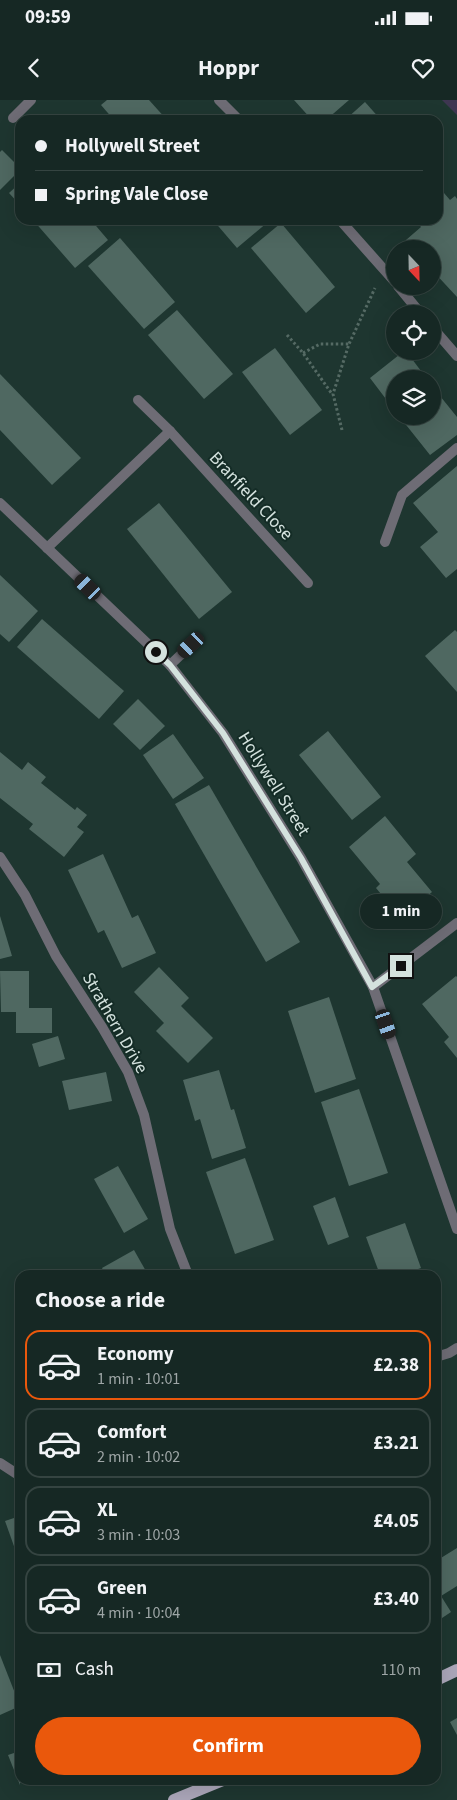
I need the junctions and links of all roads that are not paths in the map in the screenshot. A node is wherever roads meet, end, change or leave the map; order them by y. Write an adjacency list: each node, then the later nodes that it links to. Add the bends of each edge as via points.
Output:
1 (31, 100): 3 (street)
2 (219, 100): 4 (street)
3 (16, 115)
4 (234, 115)
5 (344, 225): 6 (street)
6 (386, 271)
7 (406, 295): 8 (street)
8 (414, 305)
9 (441, 337): 10 (street)
10 (457, 356)
11 (138, 400): 12 (street, Branfield Close)
12 (170, 431): 16 (street); 17 (street, Branfield Close)
13 (457, 448): 15 (street, via 402,495)
14 (0, 503): 16 (street, Hollywell Street)
15 (385, 542)
16 (47, 548): 19 (street, Hollywell Street)
17 (308, 583)
18 (191, 645): 19 (street)
19 (170, 665): 22 (street, Hollywell Street, via 223,733 301,858)
20 (0, 857): 24 (street, Strathern Drive, via 26,895 56,956 128,1072 144,1115 170,1229)
21 (457, 923): 22 (street)
22 (372, 987): 23 (street, Hollywell Street)
23 (457, 1229)
24 (186, 1270)
25 (457, 1348): 26 (street)
26 (441, 1355)
27 (0, 1463): 28 (street)
28 (15, 1473)
29 (457, 1670): 30 (main road)
30 (441, 1678)
31 (212, 1785): 32 (main road)
32 (174, 1800)

